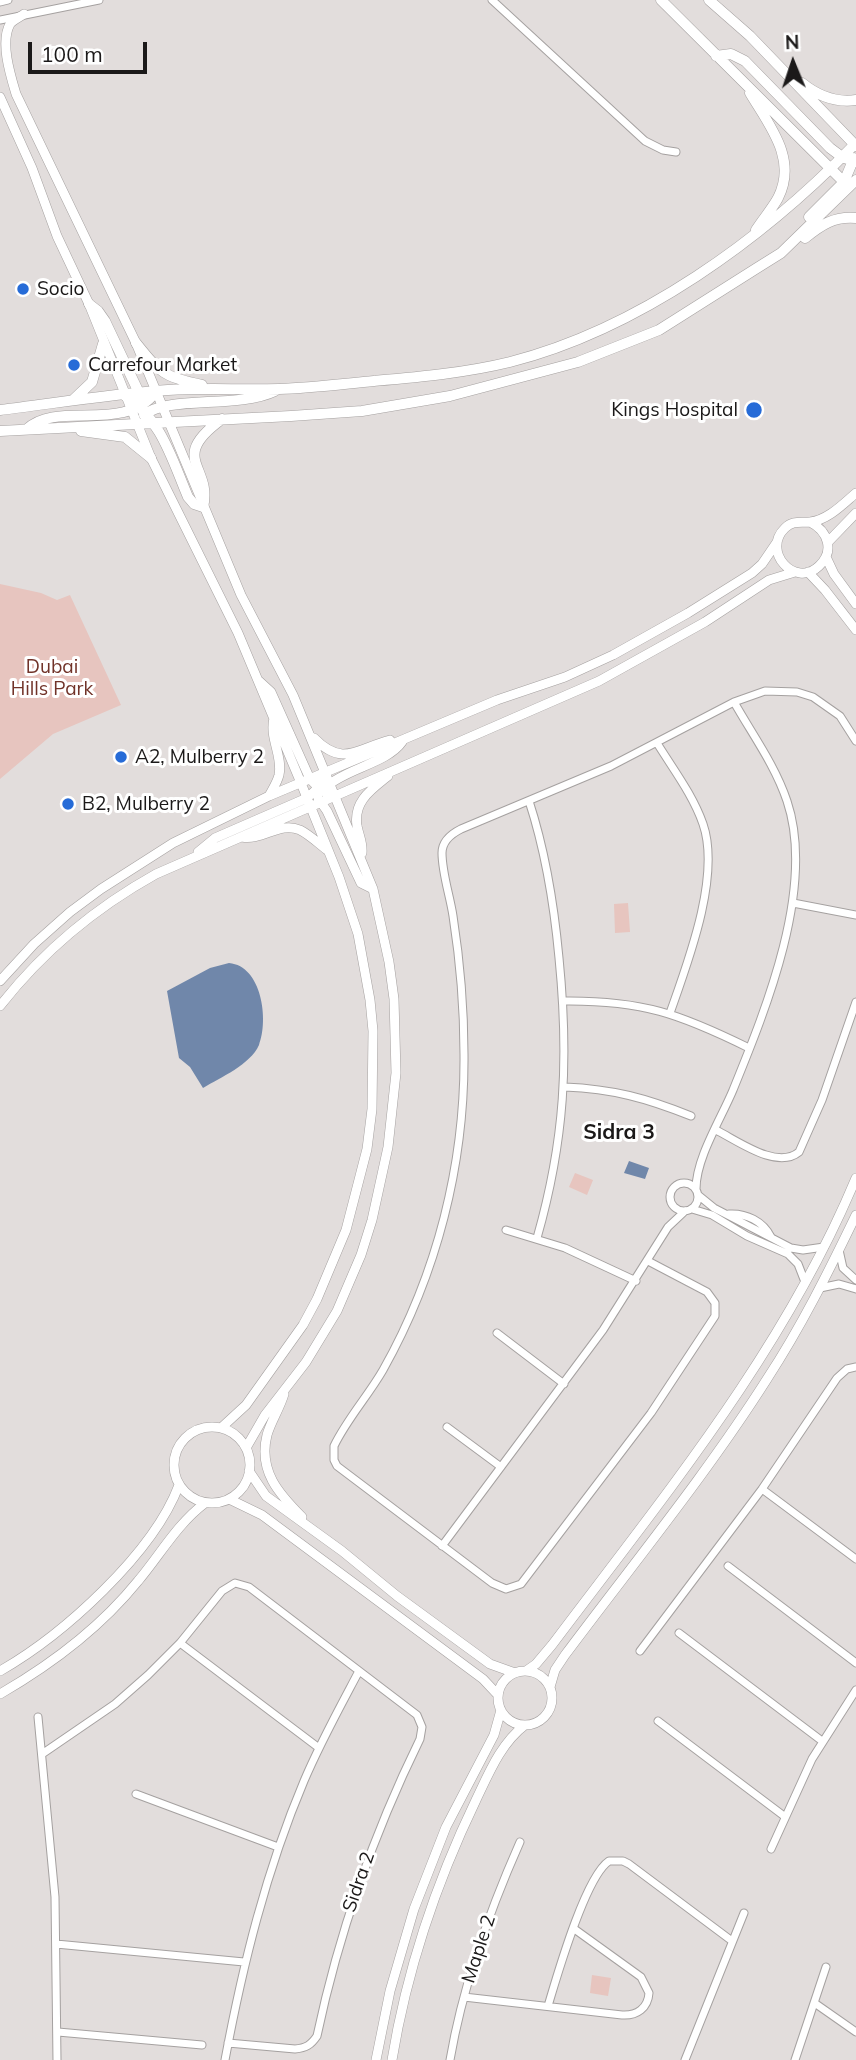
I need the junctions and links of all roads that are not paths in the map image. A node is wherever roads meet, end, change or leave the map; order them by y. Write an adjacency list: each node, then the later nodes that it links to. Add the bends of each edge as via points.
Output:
1 (8, 0): 6 (street)
2 (99, 0): 7 (street)
3 (492, 0): 17 (street, via 645,141)
4 (662, 0): 9 (main road)
5 (709, 0): 11 (main road)
6 (0, 2)
7 (24, 14): 8 (street); 13 (street, via 10,23 3,41)
8 (0, 20)
9 (716, 56): 12 (main road); 18 (main road, via 732,54 745,61)
10 (0, 61): 13 (street)
11 (774, 61): 15 (main road, via 822,97); 16 (main road)
12 (740, 78): 19 (main road); 22 (main road, via 778,140 785,170 777,199)
13 (16, 94): 25 (street)
14 (0, 97): 24 (street)
15 (856, 100)
16 (855, 144): 18 (main road); 20 (main road)
17 (676, 152)
18 (842, 157): 19 (main road); 20 (main road)
19 (831, 169): 20 (main road); 22 (main road)
20 (853, 175): 23 (main road)
21 (856, 218): 23 (main road, via 826,222)
22 (751, 237): 28 (main road, via 658,299 552,349 470,370)
23 (781, 253): 36 (main road, via 659,330 578,362 393,407)
24 (89, 304): 26 (street); 30 (main road, via 105,321)
25 (136, 343): 27 (main road, via 156,368 170,377); 29 (street)
26 (103, 344): 31 (street); 32 (main road, via 92,382)
27 (219, 388): 28 (main road); 29 (main road)
28 (278, 389): 33 (main road, via 252,400)
29 (156, 392): 30 (main road); 33 (street); 34 (main road)
30 (139, 393): 31 (main road); 34 (main road)
31 (124, 395): 32 (main road); 34 (main road)
32 (70, 401): 35 (main road)
33 (162, 407): 34 (main road); 38 (street)
34 (143, 409): 37 (main road); 38 (main road); 39 (main road); 41 (main road, via 42,420)
35 (0, 410)
36 (223, 419): 38 (main road); 45 (main road, via 201,437 195,451)
37 (155, 422): 38 (main road); 39 (main road); 45 (main road, via 188,496)
38 (168, 422): 45 (street)
39 (137, 423): 40 (main road); 43 (street)
40 (74, 428): 41 (main road); 43 (main road, via 125,437)
41 (27, 429): 42 (main road)
42 (0, 431)
43 (151, 458): 55 (street)
44 (856, 493): 47 (street, via 833,512)
45 (203, 507): 58 (street)
46 (856, 513): 49 (street)
47 (810, 522): 48 (street, via 787,526); 49 (street, via 822,530)
48 (777, 542): 51 (street, via 782,564); 59 (street, via 752,573 613,655)
49 (828, 542): 50 (street)
50 (826, 557): 52 (street); 53 (street)
51 (795, 572): 52 (street); 62 (street, via 769,580 599,681)
52 (808, 572): 54 (street)
53 (856, 604)
54 (856, 630)
55 (258, 680): 57 (street); 64 (street, via 271,692)
56 (733, 702): 60 (street, via 765,691 797,692 827,705); 61 (street); 75 (street, via 788,803 797,863)
57 (274, 717): 64 (street); 66 (street, via 279,772)
58 (308, 731): 59 (street, via 328,750 342,755); 63 (street)
59 (402, 740): 63 (street); 65 (street, via 393,751)
60 (856, 741)
61 (657, 743): 69 (street); 81 (street, via 703,824 709,865 702,910)
62 (397, 768): 68 (street); 73 (street, via 365,794 360,804)
63 (327, 773): 64 (street); 65 (street); 67 (street)
64 (306, 781): 66 (street); 67 (street)
65 (331, 783): 67 (street); 68 (street)
66 (269, 796): 77 (street, via 173,843 101,889 41,937)
67 (316, 796): 68 (street); 70 (street); 71 (street); 72 (street, via 215,838); 74 (street, via 356,876)
68 (336, 796): 73 (street)
69 (529, 801): 78 (street, via 552,891); 118 (street, via 453,833 443,845 464,1029 463,1103 455,1167 418,1299 382,1372 333,1453 342,1471)
70 (240, 837): 71 (street, via 295,828); 72 (street)
71 (328, 852): 109 (street, via 358,934 370,1000 374,1071 367,1149 346,1230 317,1299 246,1405)
72 (195, 856): 80 (street, via 134,887 91,916 51,949)
73 (361, 857): 74 (street)
74 (373, 889): 107 (street, via 394,999 396,1073 388,1147 372,1220 350,1283 322,1336)
75 (793, 903): 76 (street); 82 (street)
76 (856, 915)
77 (0, 981)
78 (563, 1001): 81 (street, via 618,1002); 83 (street)
79 (856, 1002): 85 (street, via 799,1152 779,1160)
80 (0, 1006)
81 (670, 1013): 82 (street)
82 (749, 1048): 85 (street)
83 (565, 1087): 84 (street, via 622,1092); 95 (street, via 556,1162)
84 (691, 1116)
85 (716, 1130): 86 (street)
86 (700, 1165): 88 (street); 89 (street)
87 (856, 1178): 96 (street)
88 (683, 1182): 89 (street); 90 (street, via 673,1187)
89 (697, 1192): 91 (street, via 697,1203); 96 (street, via 708,1204 797,1249)
90 (671, 1203): 91 (street); 93 (street)
91 (688, 1210): 93 (street); 101 (street, via 712,1215 788,1254)
92 (856, 1215): 97 (street)
93 (668, 1227): 98 (street)
94 (506, 1230): 95 (street)
95 (537, 1238): 100 (street)
96 (824, 1247): 101 (street)
97 (839, 1250): 99 (street, via 844,1268); 102 (street)
98 (648, 1261): 100 (street); 118 (street, via 707,1292 716,1309 651,1413 521,1584 499,1587)
99 (856, 1280)
100 (636, 1281): 106 (street)
101 (805, 1282): 127 (street, via 710,1433 545,1655)
102 (820, 1288): 103 (street, via 839,1284); 129 (street, via 732,1431 565,1655)
103 (856, 1289)
104 (497, 1333): 106 (street)
105 (856, 1367): 114 (street, via 847,1368 837,1378)
106 (564, 1384): 111 (street)
107 (287, 1385): 110 (street); 117 (street, via 267,1433 265,1460 272,1485)
108 (447, 1427): 111 (street)
109 (221, 1428): 110 (street); 113 (street, via 199,1429 178,1446 174,1459)
110 (246, 1448): 112 (street)
111 (501, 1467): 118 (street)
112 (249, 1471): 115 (street, via 242,1488); 117 (street, via 266,1496)
113 (178, 1485): 116 (street); 125 (street, via 161,1519 118,1575 39,1646)
114 (762, 1489): 119 (street); 123 (street)
115 (229, 1499): 116 (street); 132 (street, via 262,1515 474,1672)
116 (205, 1503): 131 (street, via 103,1619 64,1653)
117 (311, 1530): 128 (street, via 482,1659)
118 (442, 1546)
119 (856, 1559)
120 (728, 1566): 124 (street)
121 (679, 1633): 137 (street)
122 (180, 1643): 126 (street, Sidra 2, via 228,1586 242,1584); 138 (street); 139 (street, Sidra 2, via 115,1704)
123 (640, 1651)
124 (856, 1662)
125 (0, 1671)
126 (359, 1671): 138 (street); 156 (street, Sidra 2, via 417,1715 422,1733 360,1876 317,2036 295,2049)
127 (526, 1671): 128 (street); 129 (street, via 541,1675)
128 (515, 1673): 132 (street, via 503,1682)
129 (550, 1687): 136 (street, via 552,1702 546,1716)
130 (856, 1690): 137 (street)
131 (0, 1695)
132 (498, 1695): 133 (street)
133 (501, 1710): 136 (street, via 511,1721); 160 (street, via 494,1735 446,1827 414,1909)
134 (38, 1717): 139 (street)
135 (658, 1721): 141 (street)
136 (525, 1725): 161 (street, via 501,1751 443,1874 416,1954)
137 (822, 1741): 141 (street)
138 (319, 1748): 143 (street)
139 (41, 1754): 148 (street)
140 (136, 1794): 143 (street)
141 (784, 1816): 144 (street)
142 (520, 1842): 151 (street, Maple 2)
143 (278, 1847): 149 (street)
144 (771, 1849)
145 (744, 1913): 147 (street)
146 (573, 1928): 147 (street, via 599,1871 616,1860 629,1864); 153 (street); 153 (street, via 641,1977 649,1998 643,2008 628,2015)
147 (732, 1941): 163 (street)
148 (57, 1944): 149 (street); 154 (street)
149 (244, 1962): 156 (street)
150 (826, 1967): 152 (street)
151 (464, 1997): 153 (street); 162 (street, Maple 2)
152 (816, 2004): 155 (street); 164 (street)
153 (548, 2006)
154 (58, 2032): 157 (street); 158 (street)
155 (856, 2032)
156 (229, 2043): 159 (street)
157 (202, 2045)
158 (57, 2060)
159 (225, 2060)
160 (376, 2060)
161 (392, 2060)
162 (450, 2060)
163 (685, 2060)
164 (795, 2060)

